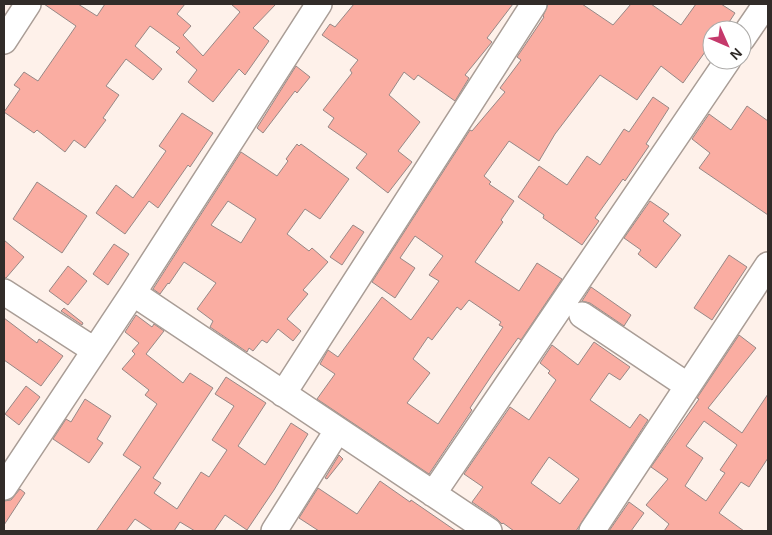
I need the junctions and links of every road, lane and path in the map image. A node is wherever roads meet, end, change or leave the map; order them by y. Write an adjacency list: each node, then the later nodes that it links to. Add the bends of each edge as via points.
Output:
1 (28, 4): 6 (street)
2 (319, 4): 10 (street)
3 (534, 4): 14 (street)
4 (766, 4): 5 (street)
5 (752, 24)
6 (4, 41)
7 (721, 70): 17 (street)
8 (768, 265): 13 (street)
9 (4, 292): 12 (street)
10 (132, 293): 12 (street); 14 (street)
11 (582, 315): 13 (street)
12 (94, 350): 16 (street)
13 (688, 386): 20 (street)
14 (283, 394): 15 (street)
15 (337, 431): 17 (street); 18 (street)
16 (4, 487)
17 (433, 494): 19 (street)
18 (274, 531)
19 (486, 531)
20 (592, 531)

